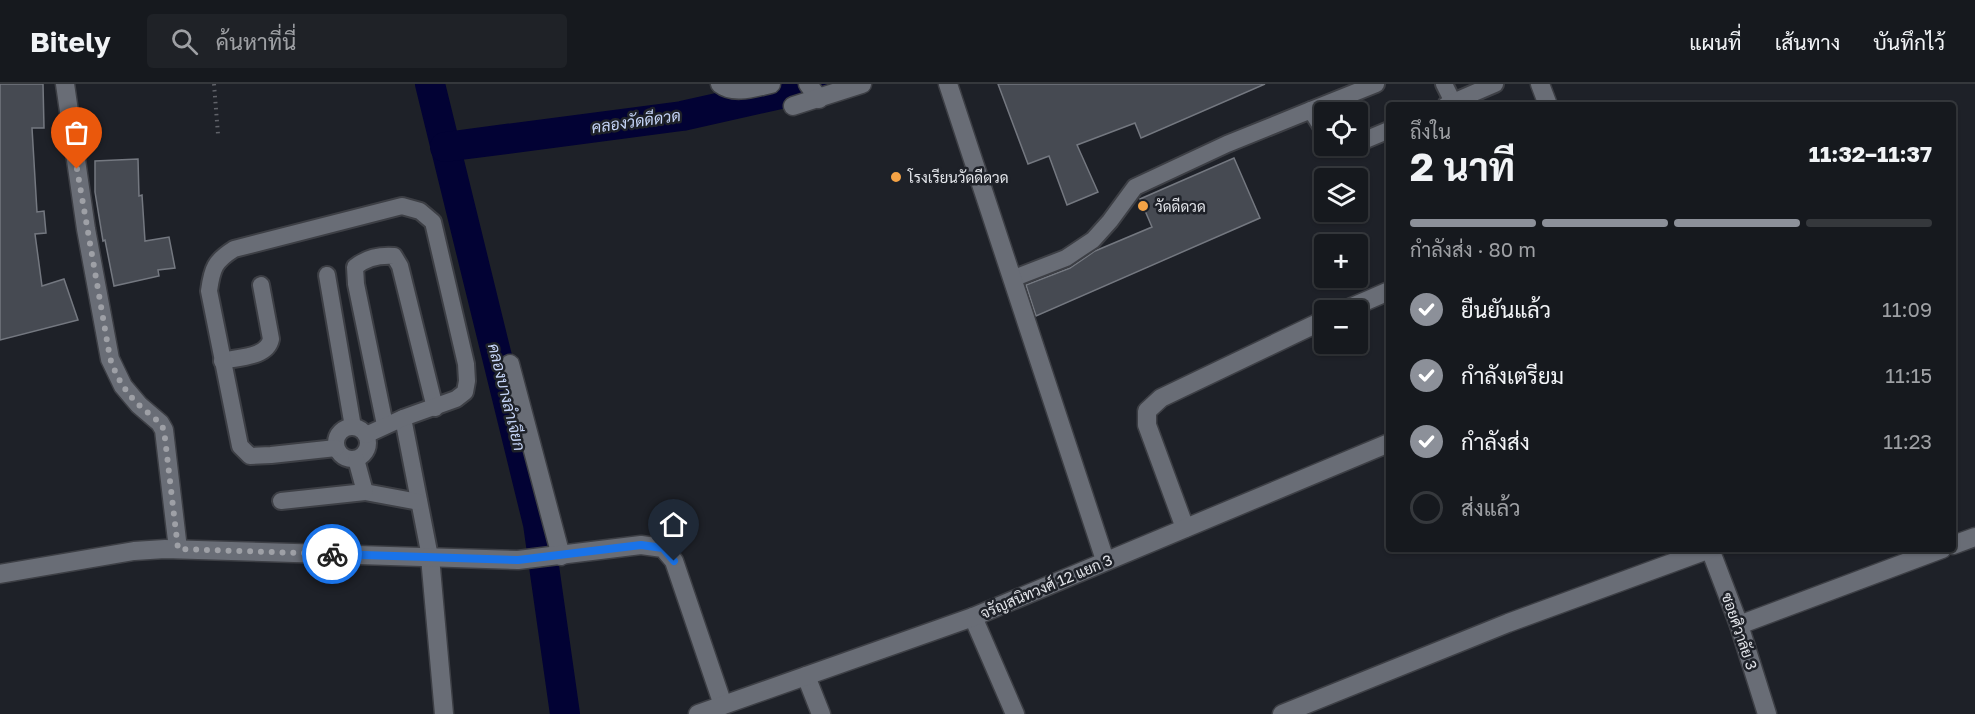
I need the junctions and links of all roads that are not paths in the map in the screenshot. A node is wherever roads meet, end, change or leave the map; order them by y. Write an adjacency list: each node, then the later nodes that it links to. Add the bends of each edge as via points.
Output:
1 (65, 84): 40 (street, via 110,358 123,386 164,430)
2 (720, 84): 3 (street, via 736,90)
3 (771, 84)
4 (861, 84): 10 (street)
5 (948, 84): 20 (street)
6 (1376, 84): 15 (lane)
7 (1444, 84): 11 (lane)
8 (1495, 84): 12 (lane)
9 (1540, 84): 13 (street)
10 (814, 92): 14 (street)
11 (1449, 102)
12 (1454, 102)
13 (1547, 102)
14 (793, 106)
15 (1311, 110): 16 (lane); 20 (lane, via 1135,187 1093,240 1066,258)
16 (1314, 115)
17 (1386, 131): 18 (lane)
18 (1368, 139)
19 (327, 275): 30 (lane)
20 (1012, 279): 46 (street)
21 (261, 285): 25 (lane, via 269,347 264,352)
22 (1386, 292): 23 (street)
23 (1368, 300)
24 (1314, 325): 37 (street, via 1161,398 1147,411 1147,425)
25 (222, 361): 27 (lane, via 209,291 211,274 219,259 234,249 402,206 420,211 433,222 466,364 465,392); 32 (lane, via 240,446 250,456)
26 (510, 364): 45 (street)
27 (435, 408): 28 (lane); 29 (lane, via 400,266 394,256 363,260 355,267 356,284)
28 (403, 418): 29 (lane); 36 (lane)
29 (385, 425): 30 (lane)
30 (359, 431): 32 (lane, via 345,429 339,433); 33 (lane, via 367,449)
31 (1386, 444): 37 (street, จรัญสนิทวงศ์ 12 แยก 3)
32 (336, 448): 33 (lane, via 348,459)
33 (356, 459): 34 (lane)
34 (365, 492): 35 (lane); 36 (lane)
35 (281, 501)
36 (419, 502): 44 (lane)
37 (1185, 528): 46 (street, จรัญสนิทวงศ์ 12 แยก 3)
38 (1975, 537): 39 (street)
39 (1956, 544)
40 (178, 549): 44 (street); 47 (street, via 135,551)
41 (1702, 552): 56 (street, via 1508,623)
42 (1711, 552): 49 (street, ซอยศิวาลัย 3)
43 (1934, 552): 49 (street)
44 (430, 557): 45 (street); 52 (street)
45 (556, 557): 51 (street, via 641,545 663,548 674,561)
46 (1105, 560): 48 (street, จรัญสนิทวงศ์ 12 แยก 3)
47 (0, 574)
48 (973, 616): 50 (street, จรัญสนิทวงศ์ 12 แยก 3); 55 (street)
49 (1739, 625): 57 (street, ซอยศิวาลัย 3)
50 (806, 676): 51 (street, จรัญสนิทวงศ์ 12 แยก 3); 54 (street)
51 (723, 705): 53 (street, จรัญสนิทวงศ์ 12 แยก 3)
52 (444, 714)
53 (698, 714)
54 (821, 714)
55 (1015, 714)
56 (1282, 714)
57 (1767, 714)

